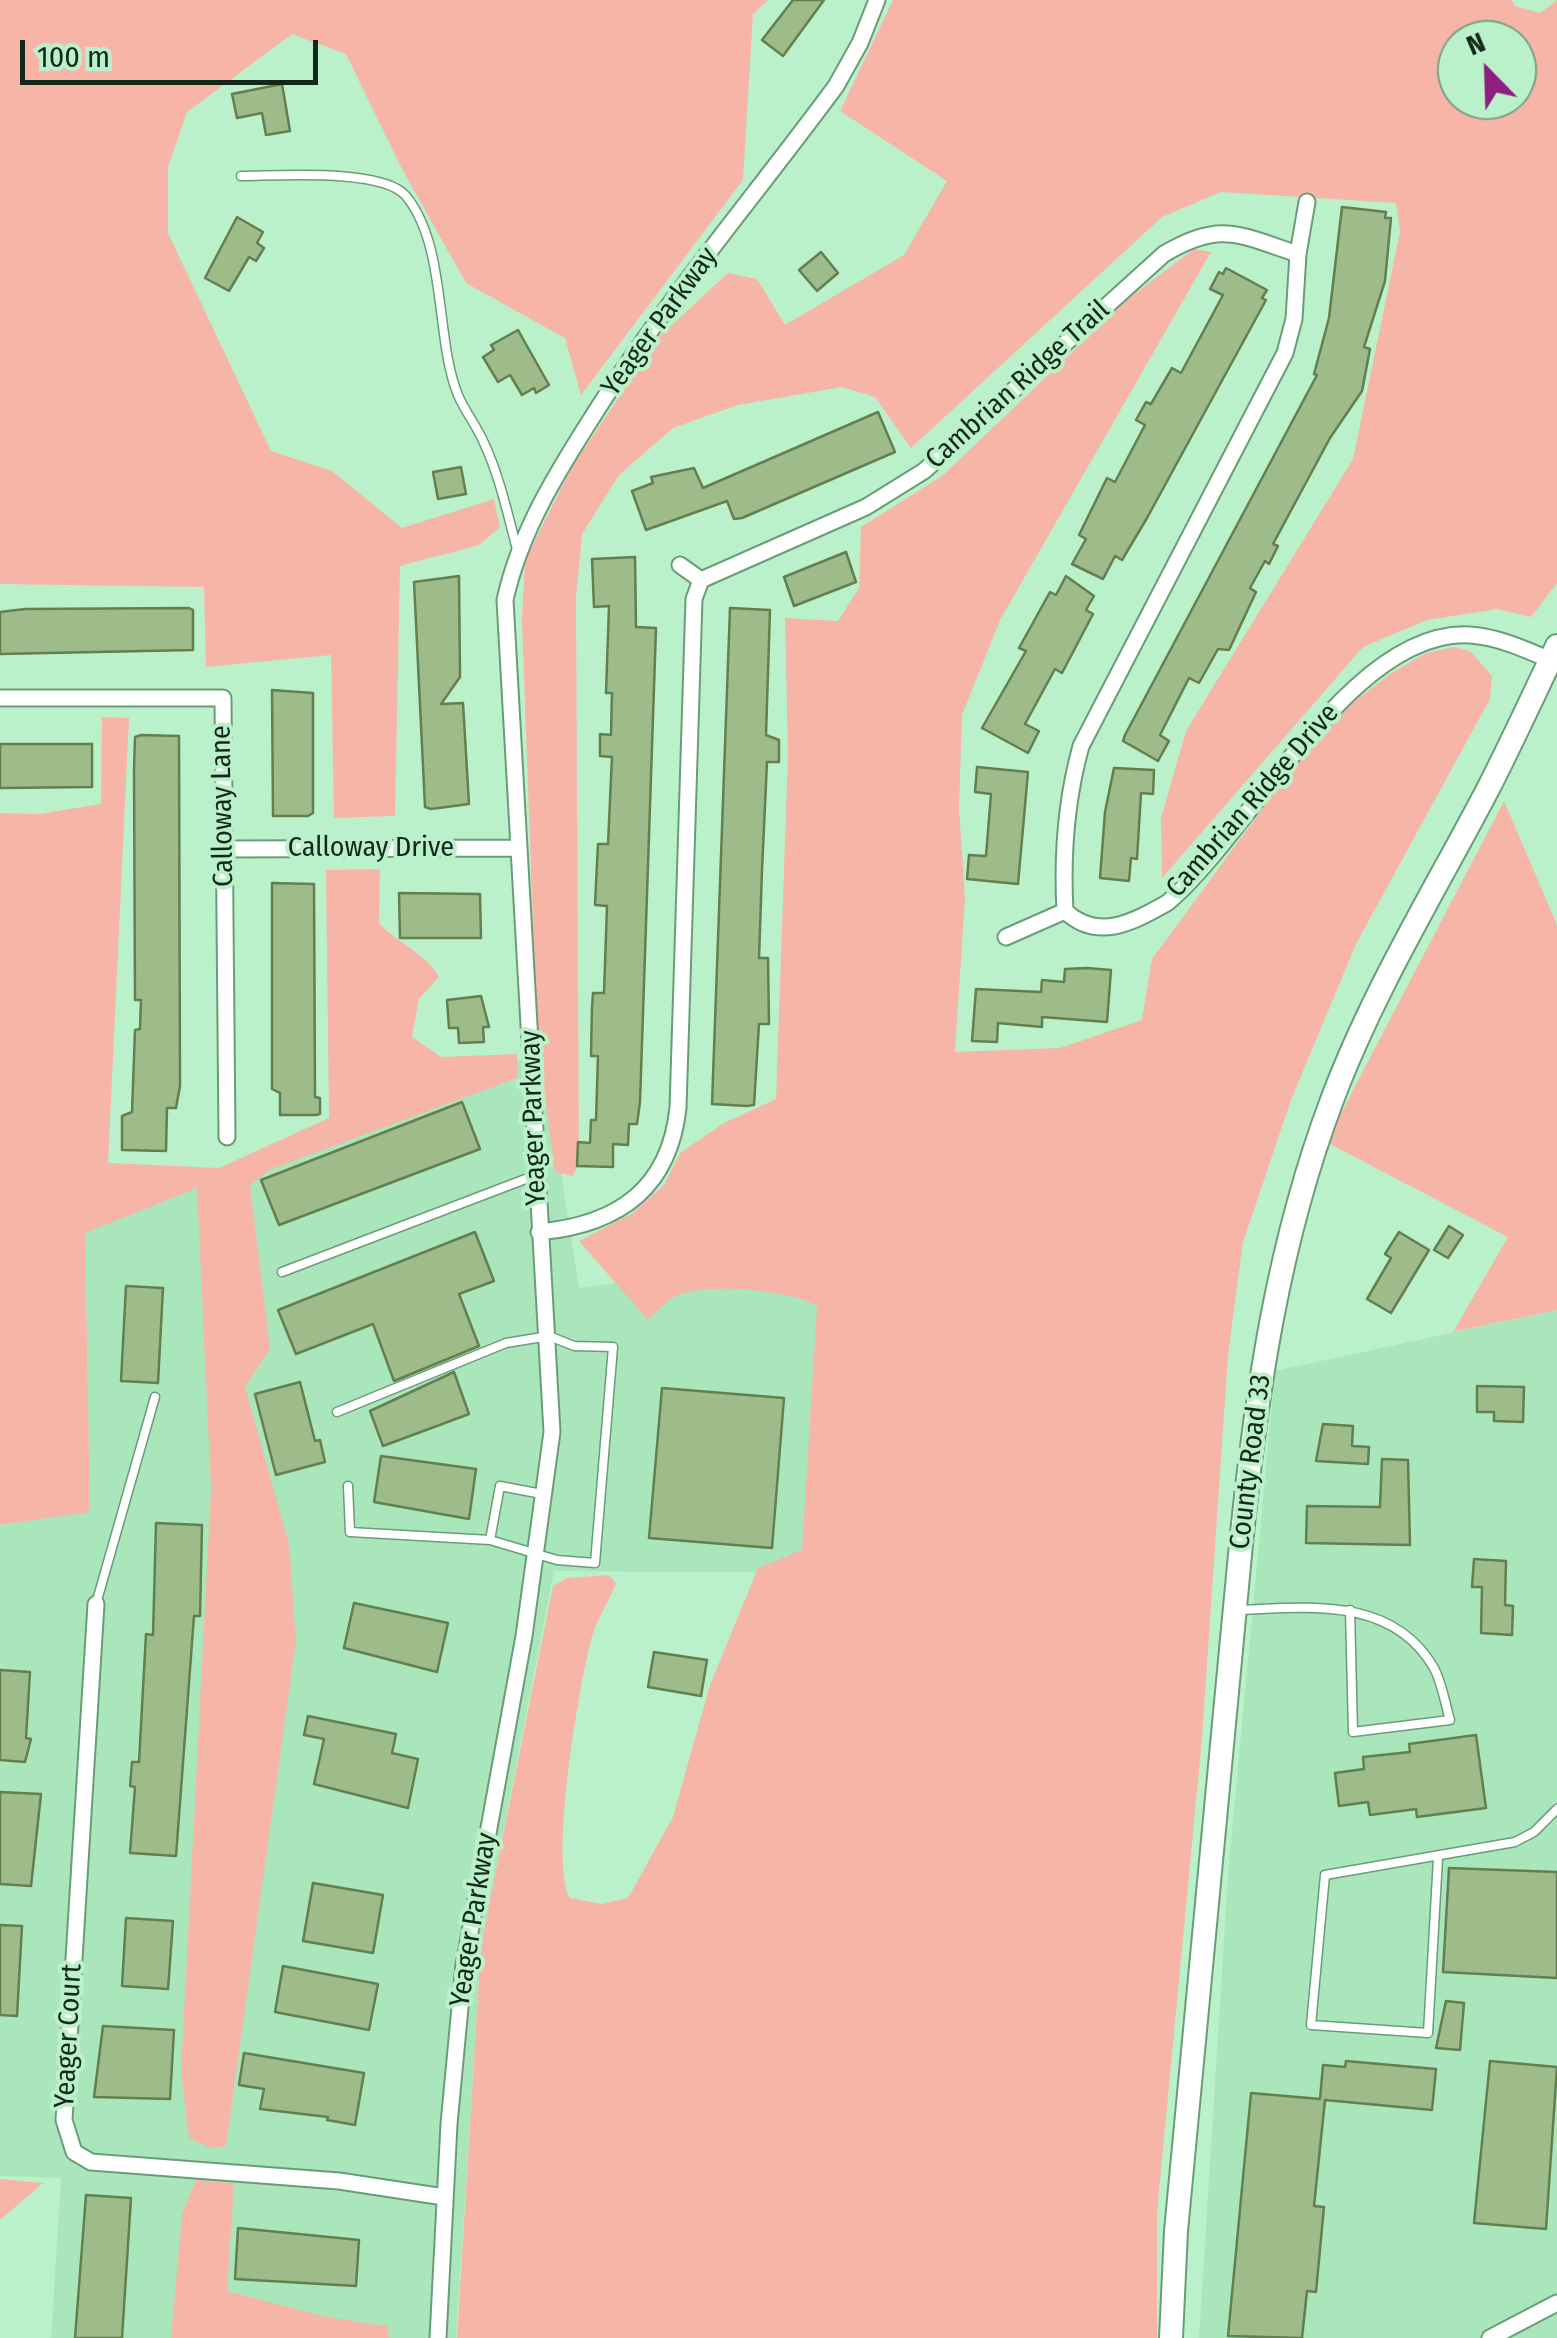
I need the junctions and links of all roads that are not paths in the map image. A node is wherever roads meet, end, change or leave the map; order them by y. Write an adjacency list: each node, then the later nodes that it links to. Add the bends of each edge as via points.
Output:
1 (877, 0): 5 (street, Yeager Parkway, via 836,86 624,366 547,491)
2 (241, 176): 5 (lane, via 348,178 406,195 440,284 458,394 484,444)
3 (1307, 202): 4 (street)
4 (1298, 254): 7 (street, Cambrian Ridge Trail, via 1229,233 1194,236 1164,254 900,487); 12 (street, via 1285,353 1081,746 1069,803)
5 (518, 553): 11 (street, Yeager Parkway, via 505,600 505,639)
6 (680, 566): 7 (street)
7 (701, 580): 16 (street, via 694,599 678,1108 671,1148 651,1181 618,1210 588,1225)
8 (1555, 656): 12 (street, Cambrian Ridge Drive, via 1470,635 1435,640 1403,655 1343,698 1167,902 1138,920 1104,928 1083,925); 26 (street, County Road 33, via 1366,1017 1316,1146 1266,1341)
9 (0, 698): 10 (street, Calloway Lane, via 222,698)
10 (224, 848): 11 (street, Calloway Drive); 14 (street, Calloway Lane)
11 (518, 848): 15 (street, Yeager Parkway)
12 (1065, 911): 13 (street)
13 (1006, 937)
14 (226, 1137)
15 (536, 1175): 16 (street, Yeager Parkway); 17 (lane)
16 (538, 1232): 18 (street, Yeager Parkway)
17 (282, 1272)
18 (549, 1336): 20 (lane, via 506,1344); 22 (street, Yeager Parkway); 24 (lane, via 574,1346 613,1348 595,1563)
19 (154, 1397): 25 (lane)
20 (338, 1412)
21 (348, 1486): 23 (lane, via 350,1532)
22 (546, 1495): 23 (lane, via 500,1486); 24 (street, Yeager Parkway)
23 (490, 1540): 24 (lane)
24 (537, 1551): 30 (street, Yeager Parkway, via 470,1914)
25 (96, 1604): 30 (street, Yeager Court, via 64,2120 74,2152 91,2162)
26 (1236, 1610): 27 (lane); 34 (street, County Road 33)
27 (1350, 1610): 27 (lane, via 1410,1635 1435,1671 1450,1720 1353,1732)
28 (1557, 1809): 29 (lane, via 1516,1842)
29 (1438, 1858): 29 (lane, via 1325,1875 1311,2025 1428,2032)
30 (444, 2197): 33 (street, Yeager Parkway)
31 (1557, 2303): 32 (street)
32 (1514, 2332): 35 (street)
33 (438, 2338)
34 (1171, 2338)
35 (1490, 2338)

